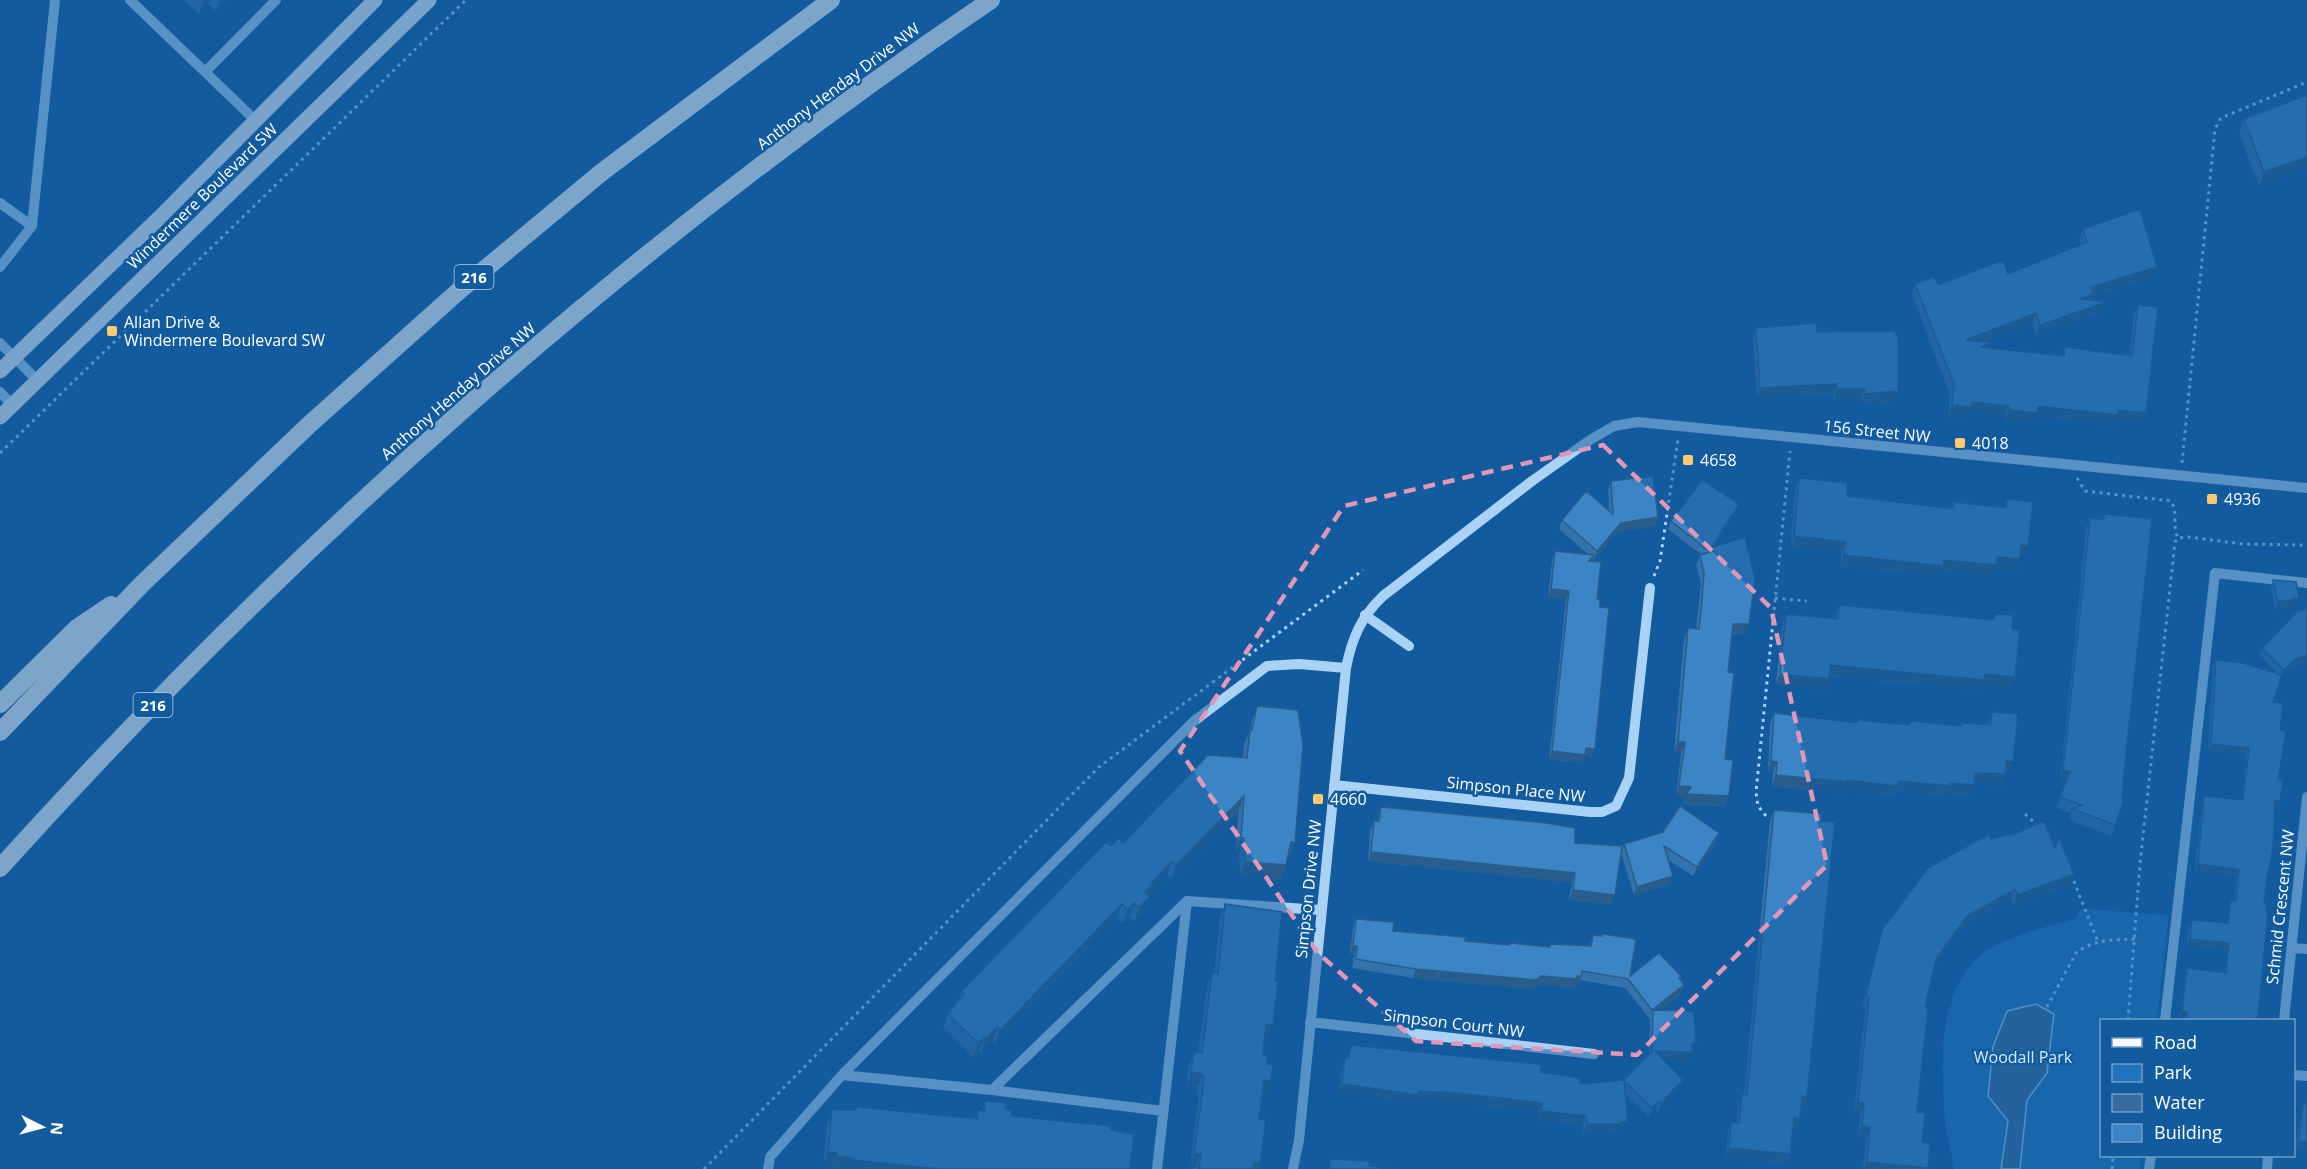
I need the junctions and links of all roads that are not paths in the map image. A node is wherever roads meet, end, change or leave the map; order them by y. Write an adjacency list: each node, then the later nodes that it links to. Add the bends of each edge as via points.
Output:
1 (55, 0): 11 (street)
2 (130, 0): 8 (street)
3 (276, 0): 8 (street)
4 (375, 0): 9 (main road, Windermere Boulevard SW)
5 (429, 0): 16 (main road, Windermere Boulevard SW)
6 (831, 0): 23 (highway, 216, via 602,172 461,289 311,423)
7 (991, 0): 33 (highway, Anthony Henday Drive NW / 216, via 804,134 526,356 312,548 154,704)
8 (206, 71): 9 (street)
9 (255, 120): 14 (main road, Windermere Boulevard SW)
10 (0, 202): 11 (street)
11 (32, 226): 12 (street)
12 (0, 267)
13 (0, 343): 14 (street)
14 (15, 358): 15 (main road, Windermere Boulevard SW); 16 (street)
15 (0, 371)
16 (38, 381): 18 (main road, Windermere Boulevard SW)
17 (0, 392): 18 (street)
18 (12, 405): 19 (main road, Windermere Boulevard SW)
19 (0, 417)
20 (1623, 423): 21 (street, 156 Street NW, via 1681,425); 25 (street, Simpson Drive NW, via 1590,440 1532,481 1383,596)
21 (2307, 488)
22 (2307, 583): 38 (street, via 2215,573)
23 (142, 584): 28 (highway, via 77,628); 29 (highway, 216)
24 (1650, 588): 30 (street, Simpson Place NW, via 1629,778 1616,806 1590,812)
25 (1365, 615): 26 (street); 27 (street, Simpson Drive NW, via 1352,639)
26 (1409, 646)
27 (1346, 668): 30 (street, Simpson Drive NW); 42 (street, via 1288,663 1267,666 1194,721)
28 (0, 704)
29 (0, 732)
30 (1334, 785): 35 (street, Simpson Drive NW)
31 (2307, 797): 32 (street, Schmid Crescent NW)
32 (2305, 829): 36 (street, Schmid Crescent NW)
33 (0, 868)
34 (1187, 901): 35 (street); 43 (street); 44 (street)
35 (1320, 910): 40 (street, Simpson Drive NW)
36 (2292, 948): 37 (street); 39 (street, Schmid Crescent NW)
37 (2307, 949)
38 (2165, 1019)
39 (2283, 1019)
40 (1310, 1022): 41 (street, Simpson Court NW); 47 (street, Simpson Drive NW)
41 (1594, 1054)
42 (842, 1075): 43 (street); 45 (street, via 770,1156)
43 (992, 1090): 44 (street)
44 (1163, 1111): 46 (street)
45 (768, 1169)
46 (1157, 1169)
47 (1293, 1169)

